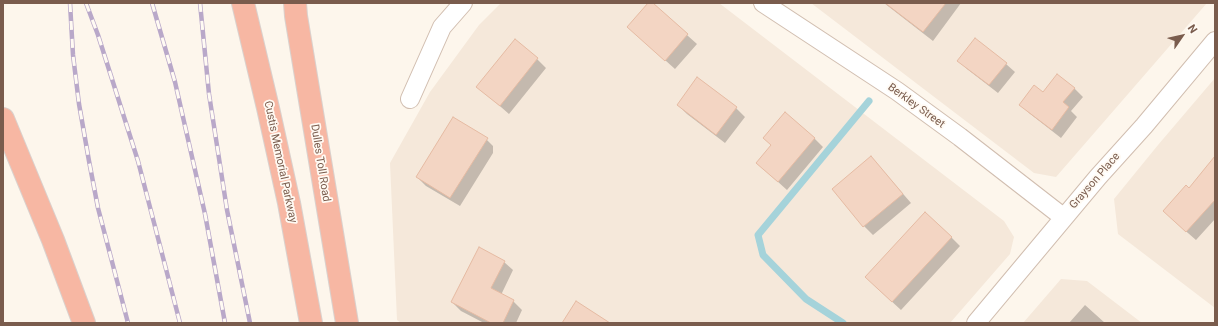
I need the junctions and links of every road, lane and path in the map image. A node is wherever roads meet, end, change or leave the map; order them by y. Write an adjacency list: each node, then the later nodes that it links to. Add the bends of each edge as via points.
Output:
1 (243, 3): 10 (highway, Custis Memorial Parkway, via 289,203)
2 (295, 3): 11 (highway, Dulles Toll Road)
3 (463, 3): 6 (street, via 442,27)
4 (763, 3): 8 (street, Berkley Street, via 896,91)
5 (1215, 41): 8 (street, Grayson Place)
6 (410, 99)
7 (3, 119): 9 (highway)
8 (1064, 217): 12 (street, Grayson Place)
9 (84, 323)
10 (311, 323)
11 (347, 323)
12 (976, 323)

